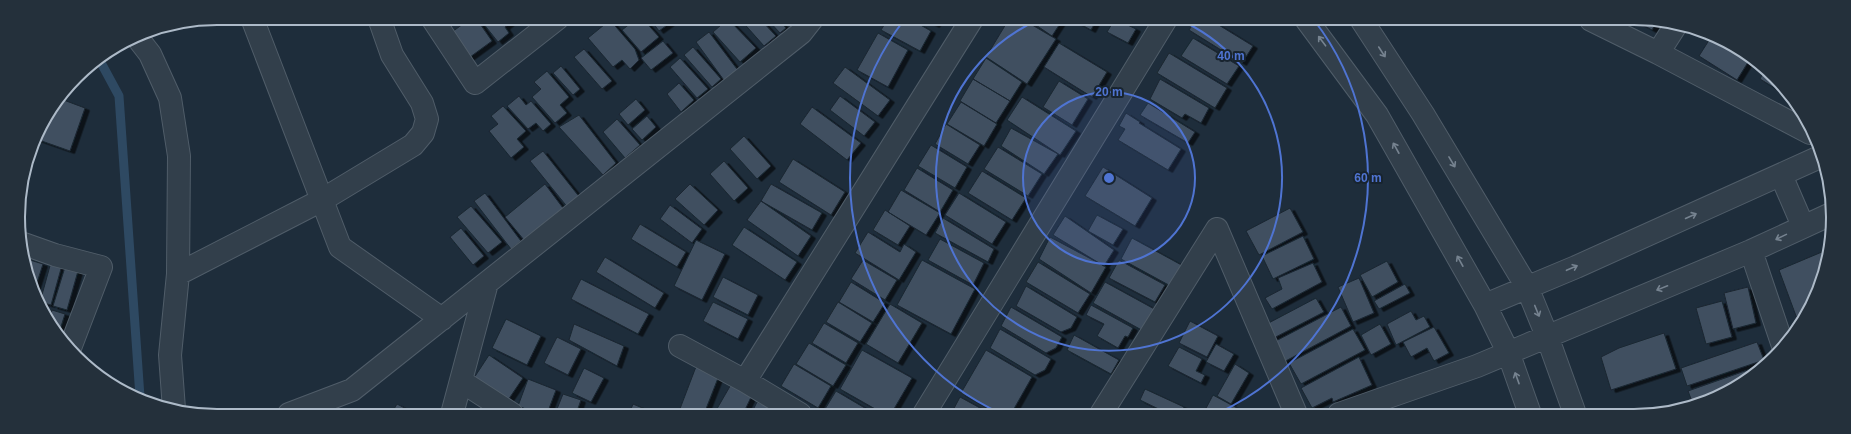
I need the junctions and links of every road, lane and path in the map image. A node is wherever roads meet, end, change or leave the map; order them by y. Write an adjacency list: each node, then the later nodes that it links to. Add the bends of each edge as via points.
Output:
1 (255, 25): 17 (street)
2 (381, 25): 17 (street, via 392,55 422,103 427,119 423,133 413,145)
3 (437, 25): 4 (street, via 474,83)
4 (549, 25)
5 (807, 25): 23 (street, via 800,34)
6 (968, 25): 33 (street)
7 (1162, 25): 39 (street)
8 (1310, 25): 25 (street, one-way to 8, via 1377,115)
9 (1365, 25): 24 (street, one-way to 24, via 1423,114)
10 (1601, 25): 13 (street)
11 (1673, 29): 13 (street)
12 (140, 42): 22 (street, via 150,54 170,98 179,156)
13 (1658, 53): 14 (street)
14 (1805, 130)
15 (1817, 158): 16 (street)
16 (1781, 175): 19 (street); 24 (street, one-way to 16)
17 (322, 200): 22 (street); 26 (street, via 340,247)
18 (1826, 216): 19 (street)
19 (1803, 226): 21 (street, one-way to 21)
20 (28, 245): 29 (street, via 101,267)
21 (1751, 251): 27 (street, one-way to 27); 28 (street)
22 (178, 274): 34 (street, via 170,355)
23 (487, 283): 26 (street); 32 (street)
24 (1527, 287): 25 (street); 27 (street, one-way to 27)
25 (1485, 305): 31 (street)
26 (442, 319): 35 (street, via 352,390)
27 (1547, 336): 31 (street); 44 (street)
28 (1781, 340)
29 (72, 343)
30 (680, 346): 33 (street)
31 (1508, 352): 42 (street, via 1477,366); 43 (street, one-way to 31)
32 (461, 381): 36 (street); 37 (street)
33 (745, 381): 38 (street)
34 (174, 404)
35 (302, 409)
36 (453, 409)
37 (504, 409)
38 (792, 409)
39 (927, 409)
40 (1104, 409): 41 (street, via 1216,229)
41 (1294, 409)
42 (1354, 409)
43 (1528, 409)
44 (1574, 409)

